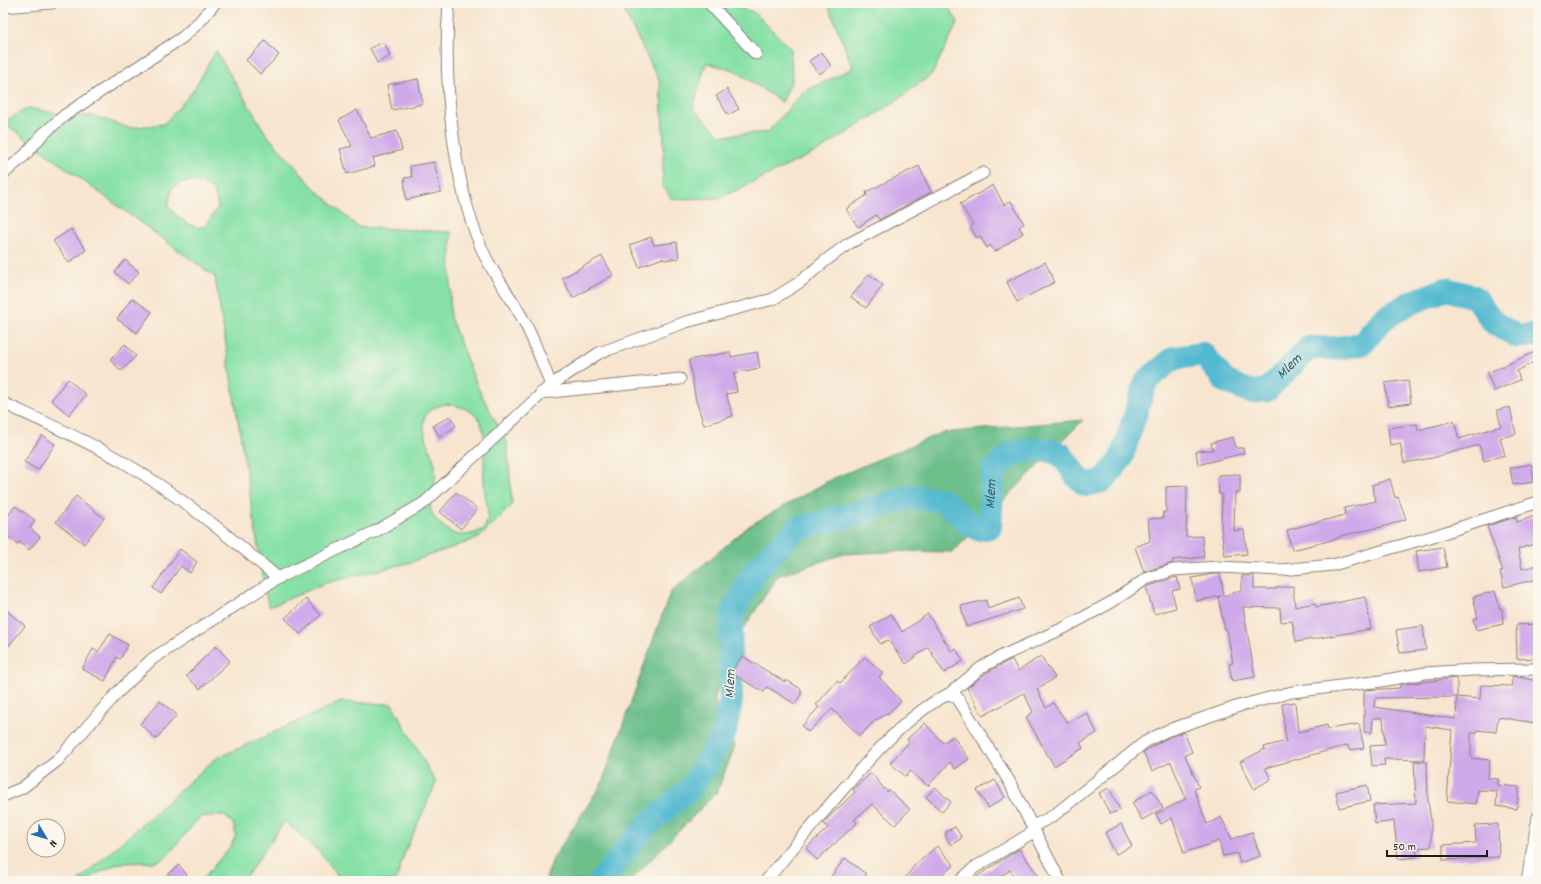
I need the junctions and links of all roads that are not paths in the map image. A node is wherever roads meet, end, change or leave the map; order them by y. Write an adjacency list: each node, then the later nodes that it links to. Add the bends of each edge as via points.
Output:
1 (52, 3): 5 (street)
2 (215, 3): 8 (street, via 183,37 65,115)
3 (449, 3): 10 (street, via 448,87 455,144 470,218 481,248 525,322)
4 (709, 3): 6 (street)
5 (3, 7)
6 (756, 54)
7 (983, 172): 10 (street, via 848,244 774,299 686,322 599,353)
8 (3, 174)
9 (680, 379): 11 (street)
10 (551, 385): 11 (street)
11 (541, 393): 14 (street, via 424,503 378,530)
12 (3, 402): 14 (street, via 84,441 155,482 221,529)
13 (1538, 502): 16 (street, via 1333,565 1281,570 1218,567 1181,570 1146,579 1110,604 1002,656)
14 (278, 578): 17 (street, via 152,659 117,693 57,761 22,788)
15 (1538, 670): 19 (street, via 1425,673 1292,692 1239,706 1166,731 1146,742)
16 (949, 694): 19 (street, via 957,697 968,713 1009,781); 20 (street, via 939,698 915,716 870,757)
17 (3, 796)
18 (1538, 817): 23 (street)
19 (1034, 829): 21 (street, via 974,868); 22 (street)
20 (766, 881)
21 (960, 881)
22 (1060, 881)
23 (1527, 881)

